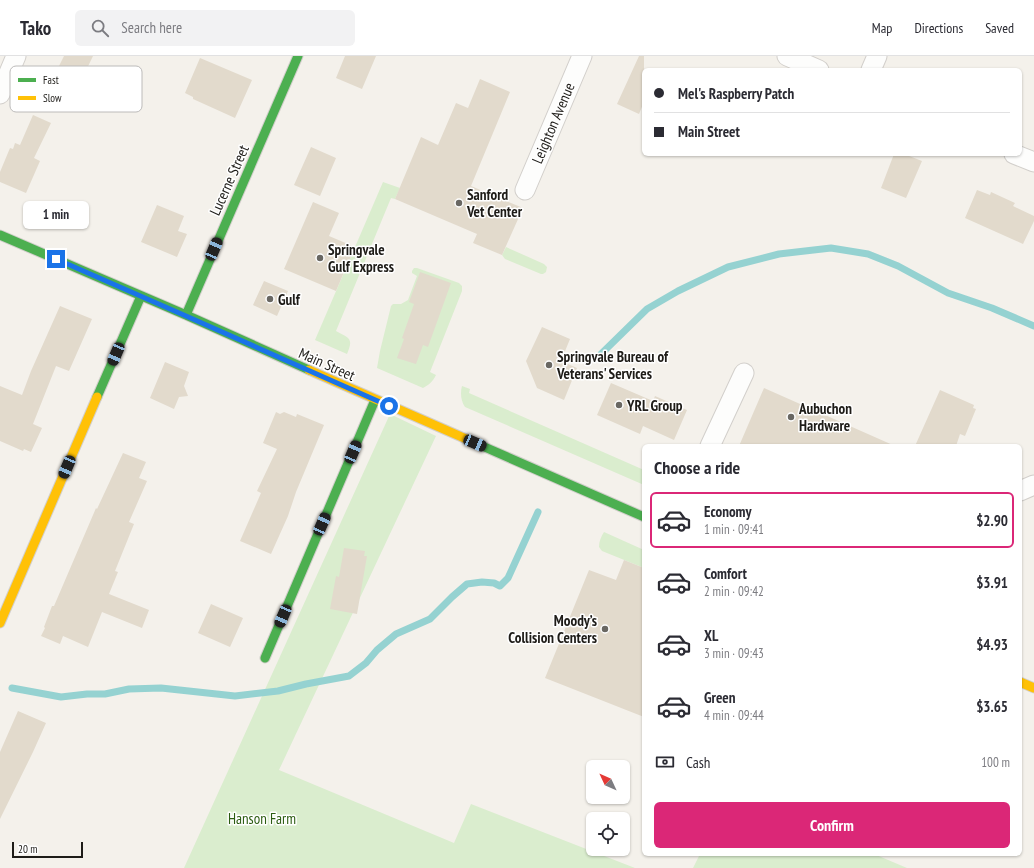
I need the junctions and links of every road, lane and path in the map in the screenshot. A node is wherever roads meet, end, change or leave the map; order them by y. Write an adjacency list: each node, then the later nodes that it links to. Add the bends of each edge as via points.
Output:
1 (16, 56): 6 (street)
2 (298, 56): 16 (street, Lucerne Street)
3 (582, 56): 13 (street, Leighton Avenue)
4 (787, 56): 7 (street)
5 (877, 56): 8 (street)
6 (12, 66)
7 (814, 68)
8 (872, 68)
9 (10, 70): 10 (street)
10 (0, 94)
11 (1019, 156): 12 (street)
12 (1034, 162)
13 (524, 190)
14 (0, 235): 15 (street, Main Street)
15 (141, 296): 16 (street, Main Street); 23 (street)
16 (186, 316): 18 (street, Main Street)
17 (744, 373): 19 (street)
18 (375, 400): 22 (street, Main Street); 24 (street)
19 (711, 444)
20 (1034, 485): 21 (street)
21 (1022, 490)
22 (642, 516)
23 (0, 623)
24 (265, 658)
25 (1022, 683): 26 (street)
26 (1034, 688)

